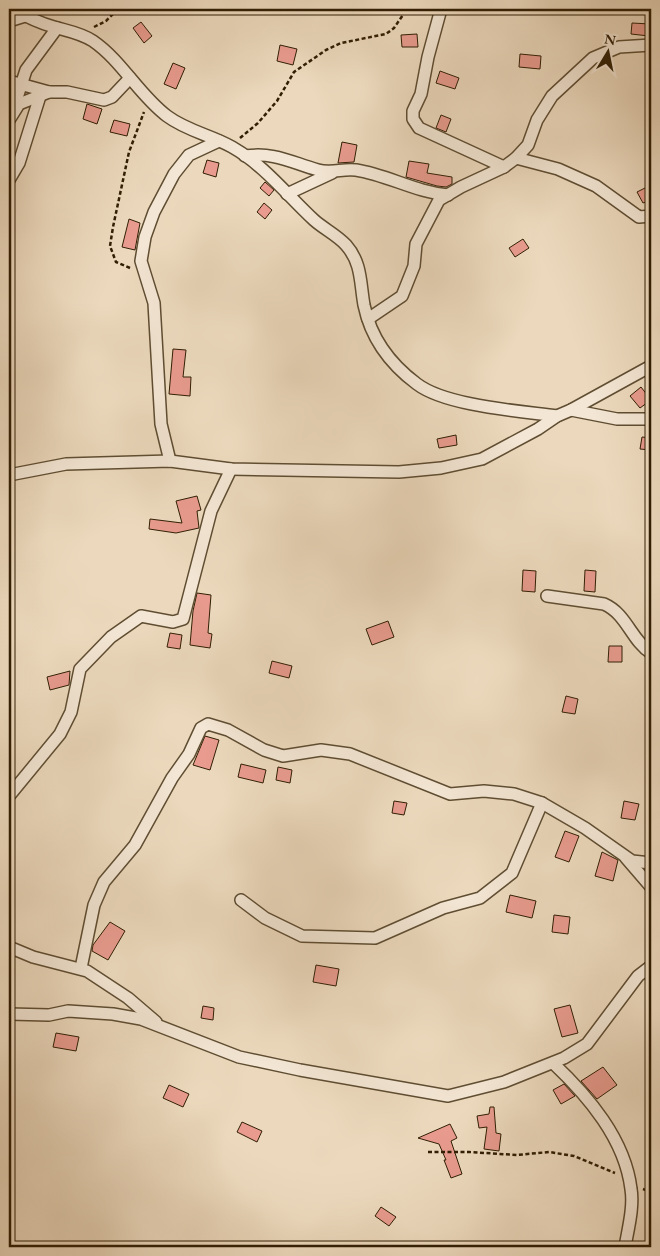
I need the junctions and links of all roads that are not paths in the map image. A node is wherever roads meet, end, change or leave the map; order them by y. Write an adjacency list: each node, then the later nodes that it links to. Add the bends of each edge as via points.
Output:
1 (13, 9): 3 (street)
2 (441, 9): 14 (street, via 413,119 419,128)
3 (25, 16): 4 (street); 5 (street)
4 (9, 21)
5 (57, 28): 7 (street, via 79,33 110,55); 8 (street)
6 (651, 45): 13 (street, via 619,47 603,53 571,76 552,96 537,120 528,145)
7 (130, 78): 9 (street, via 112,97 104,100 67,92); 11 (street, via 169,117)
8 (14, 82): 9 (street); 10 (street)
9 (44, 94): 10 (street, via 19,104); 16 (street, via 19,163)
10 (11, 115)
11 (219, 141): 12 (street); 25 (street, via 189,155 174,174 154,212 141,261 154,303 161,424)
12 (245, 156): 15 (street, via 274,155); 17 (street)
13 (516, 158): 14 (street); 19 (street, via 558,169 596,186 639,217)
14 (504, 168): 18 (street)
15 (332, 173): 17 (street); 18 (street, via 353,170 375,174 414,189)
16 (9, 180)
17 (287, 194): 20 (street, via 315,221 345,243 357,258)
18 (448, 194): 20 (street, via 435,206 419,238 414,266 402,296)
19 (651, 216)
20 (368, 319): 23 (street, via 377,343 419,386 442,396)
21 (651, 366): 22 (street)
22 (571, 410): 23 (street); 24 (street, via 617,419)
23 (557, 416): 26 (street, via 482,458 441,468 361,472)
24 (651, 419)
25 (170, 461): 26 (street); 27 (street, via 66,464)
26 (231, 469): 30 (street, via 211,511 182,619 173,622 141,616 106,641 80,669 71,712 60,734)
27 (9, 475)
28 (547, 596): 29 (street, via 611,607 629,627 636,642)
29 (651, 653)
30 (9, 796)
31 (542, 803): 32 (street); 35 (street, via 508,879 480,898 443,908 375,938 302,936 265,918); 38 (street, via 496,791 450,794 350,754 321,750 283,756 264,750 228,730 204,725 135,845 104,882 94,905)
32 (625, 856): 33 (street); 34 (street)
33 (651, 863)
34 (651, 887)
35 (241, 900)
36 (9, 946): 38 (street, via 39,959)
37 (651, 966): 41 (street, via 638,976 587,1044)
38 (81, 968): 40 (street, via 128,998)
39 (9, 1014): 40 (street, via 49,1015 68,1011 113,1014)
40 (159, 1025): 41 (street, via 239,1057 448,1096 504,1082)
41 (553, 1063): 42 (street, via 576,1085 612,1133 632,1191)
42 (626, 1247)

